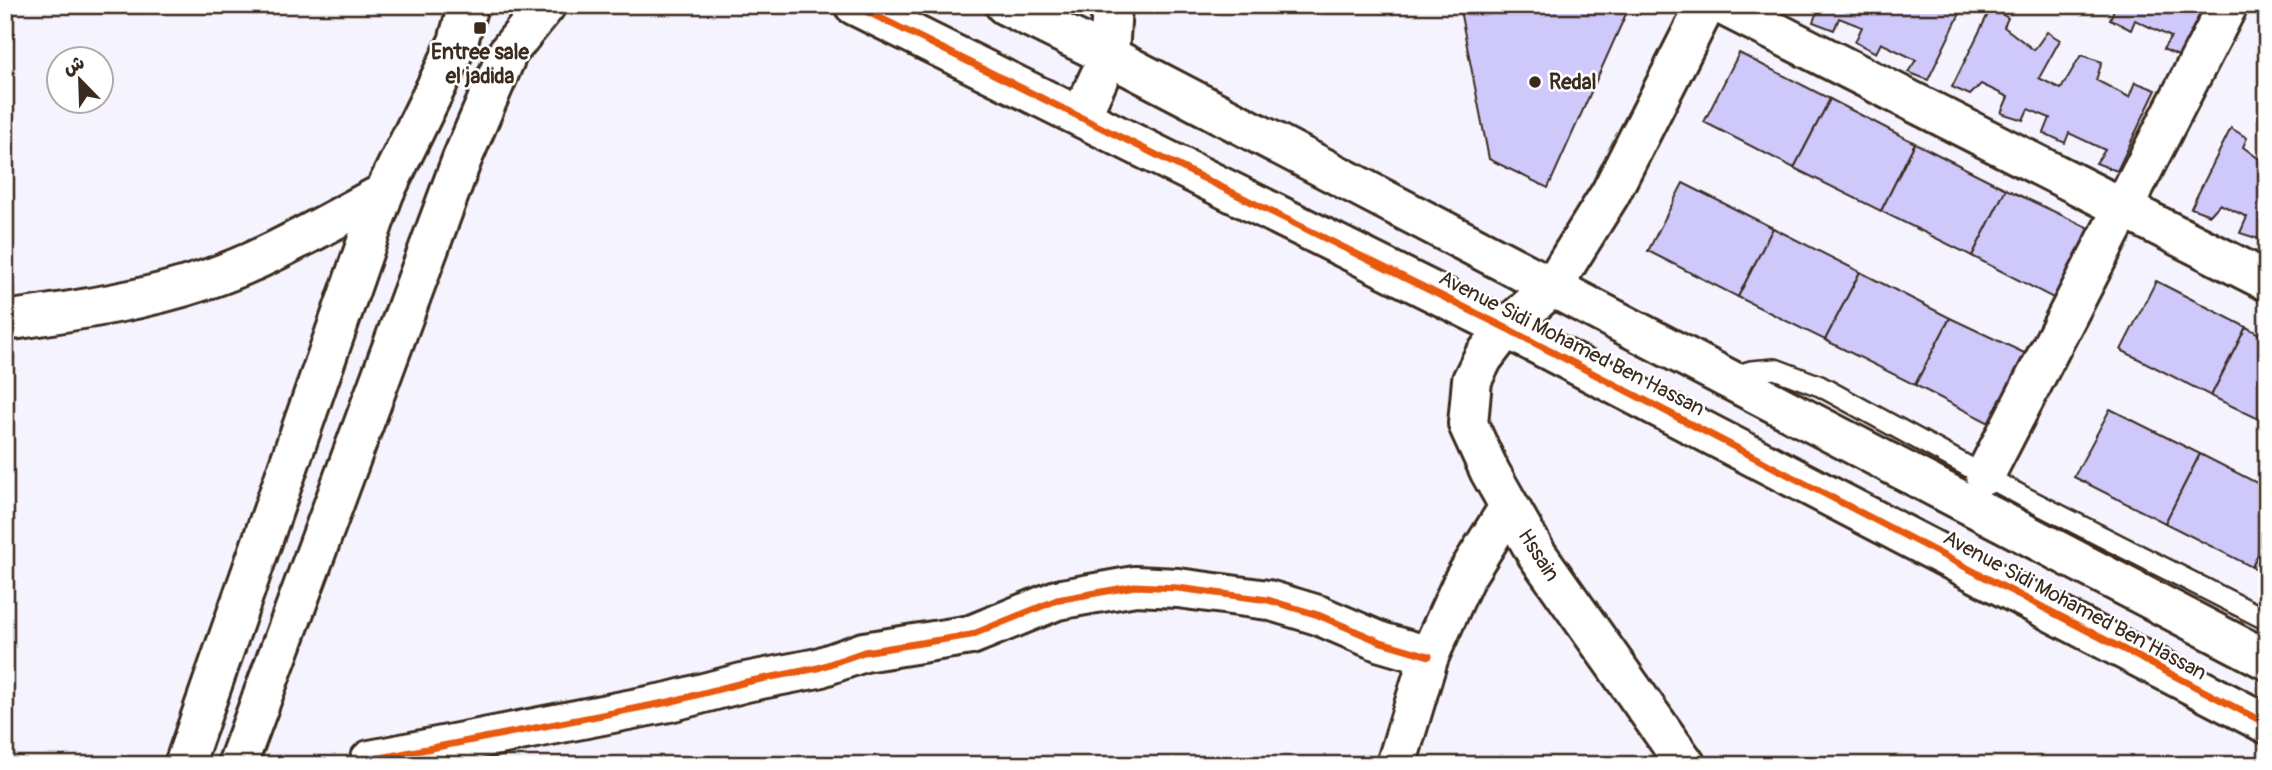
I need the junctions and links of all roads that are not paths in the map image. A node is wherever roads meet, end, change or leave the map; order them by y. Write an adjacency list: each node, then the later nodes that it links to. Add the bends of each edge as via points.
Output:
1 (468, 5): 11 (street, via 458,42)
2 (547, 5): 26 (street, via 508,52 462,159)
3 (854, 5): 10 (street, Avenue Sidi Mohamed Ben Hassan)
4 (1004, 5): 9 (street, Avenue Sidi Mohamed Ben Hassan)
5 (1112, 5): 9 (street)
6 (1706, 5): 14 (street, Hssain, via 1610,194)
7 (1721, 5): 12 (street)
8 (2228, 5): 12 (street)
9 (1109, 56): 10 (street); 14 (street, Avenue Sidi Mohamed Ben Hassan)
10 (1081, 116): 16 (street, Avenue Sidi Mohamed Ben Hassan)
11 (384, 193): 15 (street, via 278,250 204,281 122,303); 25 (street)
12 (2122, 210): 13 (street); 18 (street)
13 (2267, 282)
14 (1552, 288): 16 (street, Hssain); 17 (street, Avenue Sidi Mohamed Ben Hassan)
15 (5, 321)
16 (1506, 328): 19 (street, Hssain, via 1472,380 1468,424); 23 (street, Avenue Sidi Mohamed Ben Hassan)
17 (1726, 378): 18 (lane, via 1775,369 1820,386); 22 (street, Avenue Sidi Mohamed Ben Hassan)
18 (1985, 475): 20 (lane)
19 (1509, 508): 21 (street, via 1464,579); 28 (street, Hssain)
20 (2267, 620)
21 (1429, 656): 24 (street, via 1268,600 1136,586 1057,600 971,635 864,652 818,668 669,702); 27 (street)
22 (2267, 660)
23 (2267, 724)
24 (370, 760)
25 (184, 765)
26 (237, 765)
27 (1396, 765)
28 (1686, 765)

